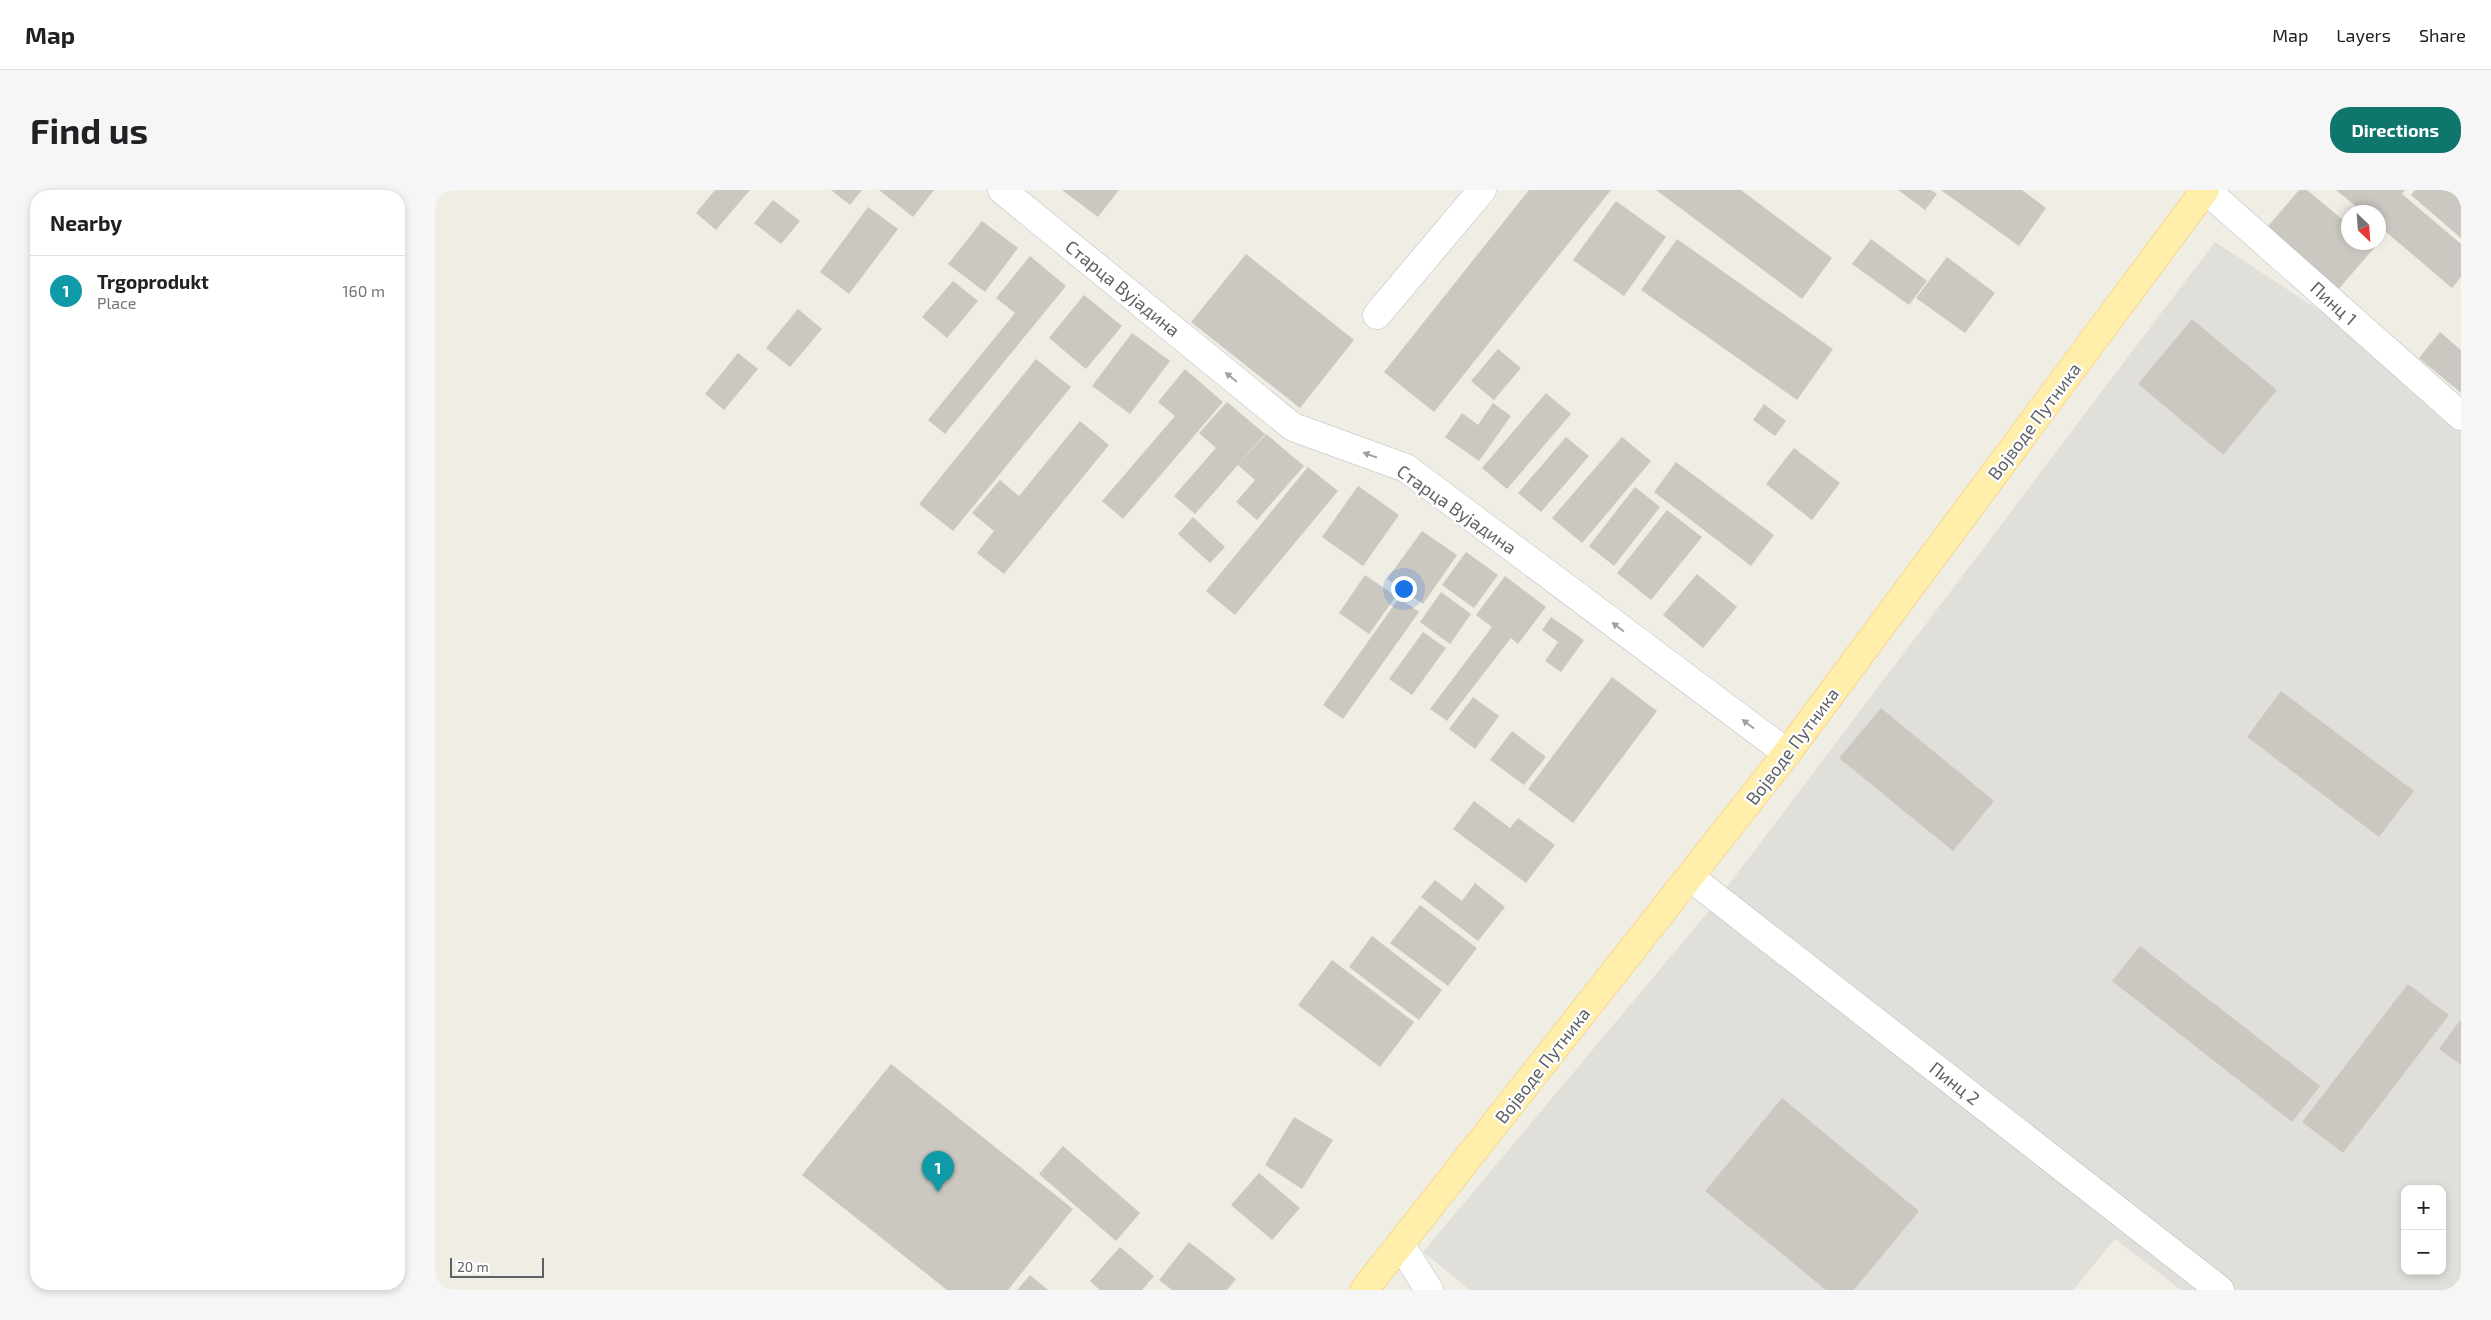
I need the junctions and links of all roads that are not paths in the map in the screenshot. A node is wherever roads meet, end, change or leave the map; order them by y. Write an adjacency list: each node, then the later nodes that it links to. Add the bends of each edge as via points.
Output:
1 (1002, 190): 6 (street, Старца Вујадина, one-way to 1, via 1406,468 1293,427)
2 (1482, 190): 4 (street)
3 (2206, 190): 5 (street, Пинц 1); 6 (main road, Војводе Путника)
4 (1377, 315)
5 (2461, 416)
6 (1787, 753): 7 (main road, Војводе Путника)
7 (1690, 877): 8 (main road, Војводе Путника); 11 (street, Пинц 2)
8 (1401, 1245): 9 (main road, Војводе Путника); 10 (street)
9 (1363, 1290)
10 (1429, 1290)
11 (2220, 1290)

